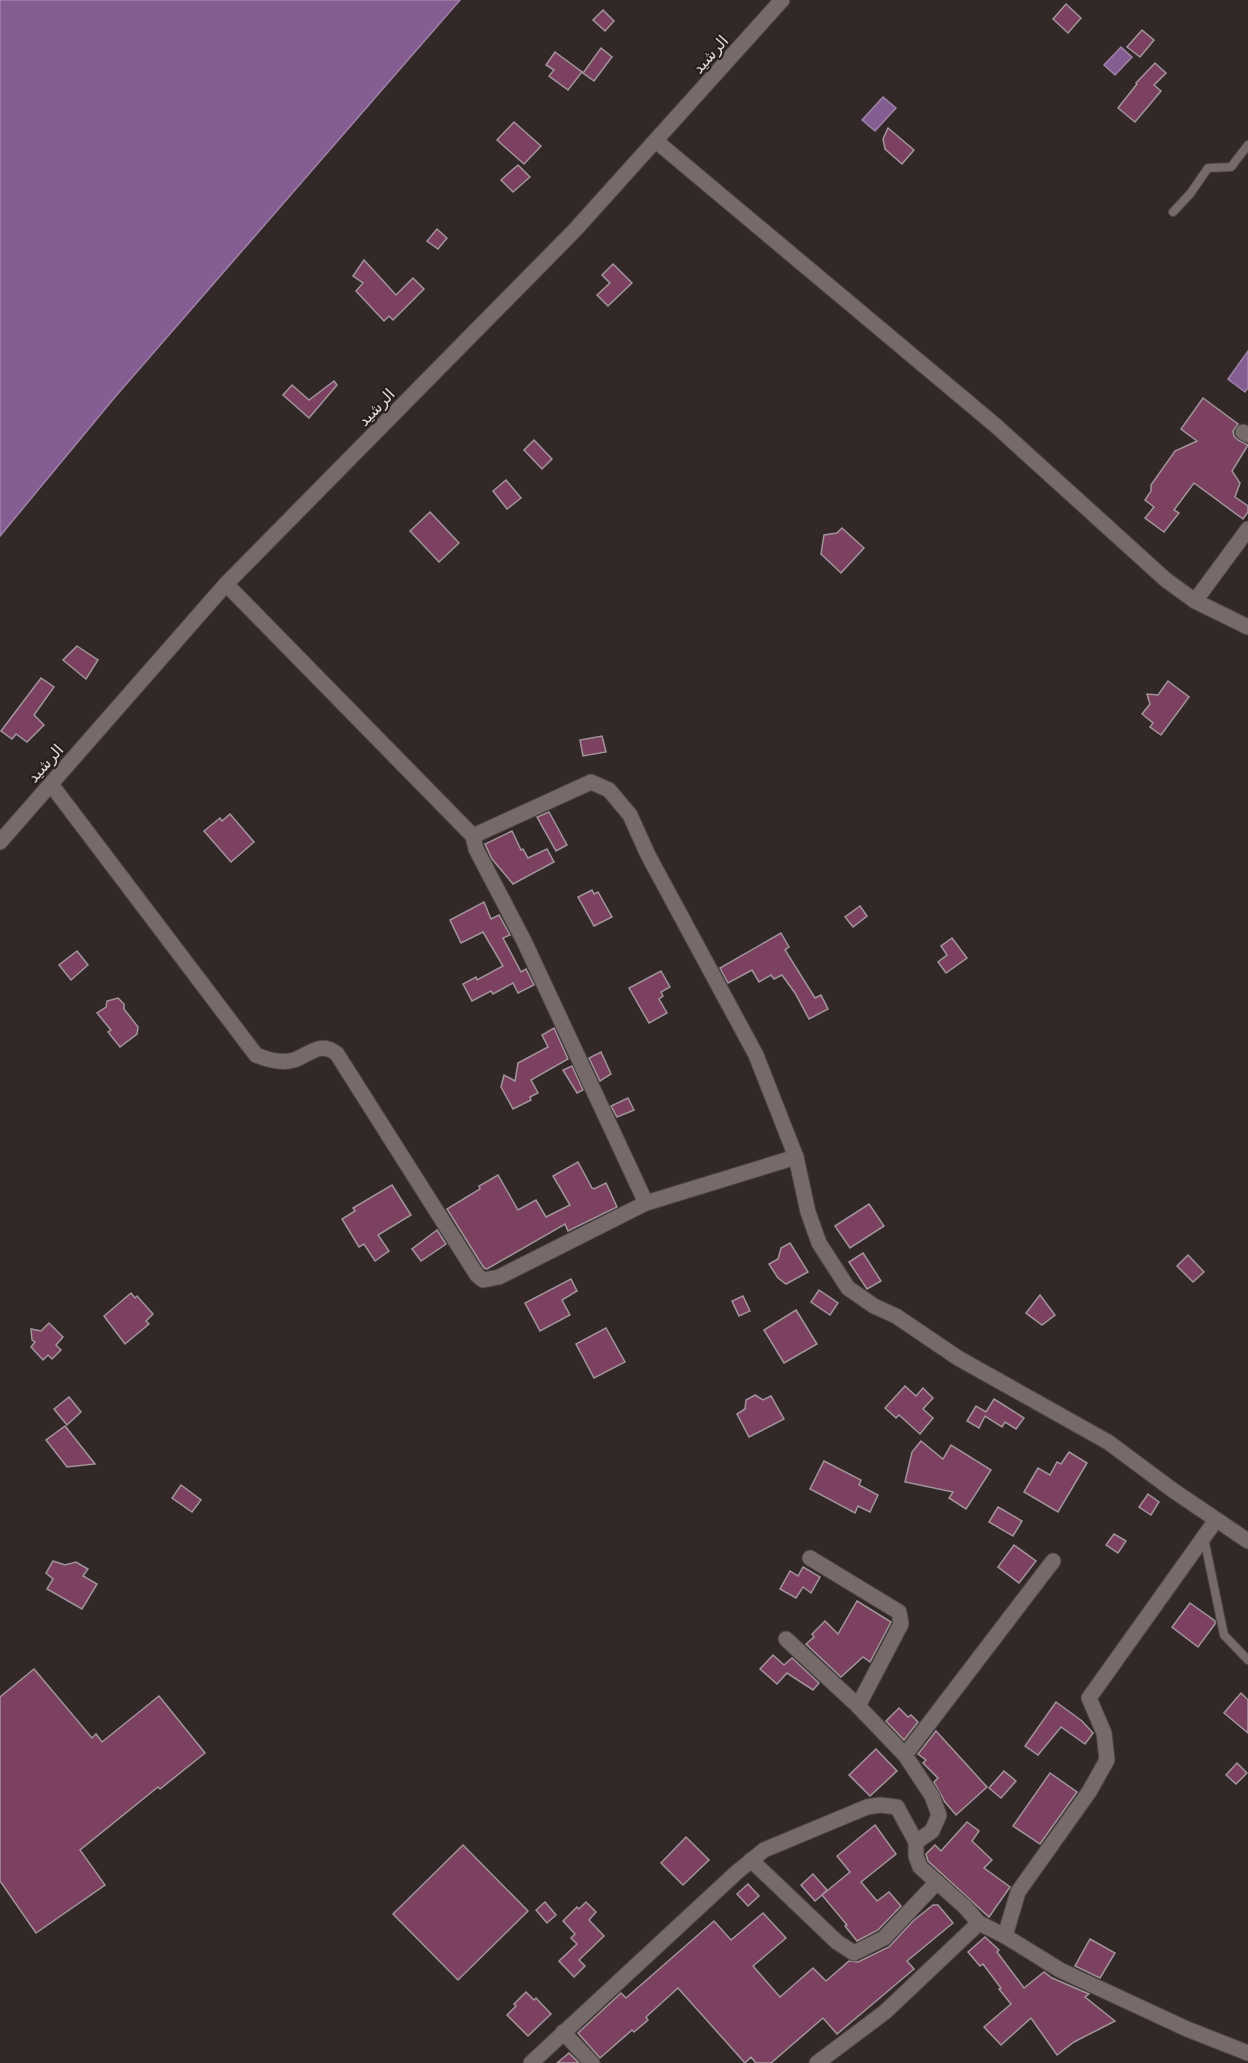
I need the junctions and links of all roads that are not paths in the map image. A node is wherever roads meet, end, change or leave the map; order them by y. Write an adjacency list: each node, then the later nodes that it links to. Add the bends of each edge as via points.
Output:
1 (782, 0): 2 (street, الرشيد)
2 (656, 141): 6 (street, الرشيد, via 574,231); 7 (street, via 994,425 1137,555)
3 (1248, 145): 4 (lane, via 1231,167 1208,168)
4 (1173, 212)
5 (1248, 529): 7 (street)
6 (226, 584): 9 (street, الرشيد); 10 (street)
7 (1195, 601): 8 (street)
8 (1248, 627)
9 (50, 783): 11 (street, الرشيد); 13 (street, via 256,1055 281,1062 324,1047 337,1054 483,1280 499,1277)
10 (473, 836): 12 (street, via 591,782 609,790 630,815 756,1055); 13 (street)
11 (0, 842)
12 (796, 1157): 13 (street); 14 (street, via 819,1243 848,1288 957,1358 1108,1442)
13 (646, 1203)
14 (1216, 1520): 15 (street); 16 (street)
15 (1204, 1537): 20 (lane, via 1224,1635); 27 (street, via 1089,1698 1104,1733 1107,1760 1018,1892)
16 (1248, 1540)
17 (810, 1558): 21 (street, via 899,1612 901,1624)
18 (1053, 1562): 22 (street)
19 (786, 1640): 21 (street)
20 (1248, 1660)
21 (858, 1706): 22 (street)
22 (904, 1755): 23 (street, via 932,1796 939,1815 932,1831)
23 (916, 1842): 24 (street, via 897,1807 880,1805 764,1850); 25 (street, via 920,1867)
24 (751, 1860): 25 (street, via 837,1942 854,1953 884,1938); 28 (street)
25 (937, 1882): 26 (street)
26 (979, 1923): 27 (street); 32 (street, via 885,2012)
27 (1005, 1936): 29 (street, via 1060,1970)
28 (563, 2032): 30 (street); 31 (street)
29 (1248, 2053)
30 (531, 2063)
31 (592, 2063)
32 (817, 2063)

